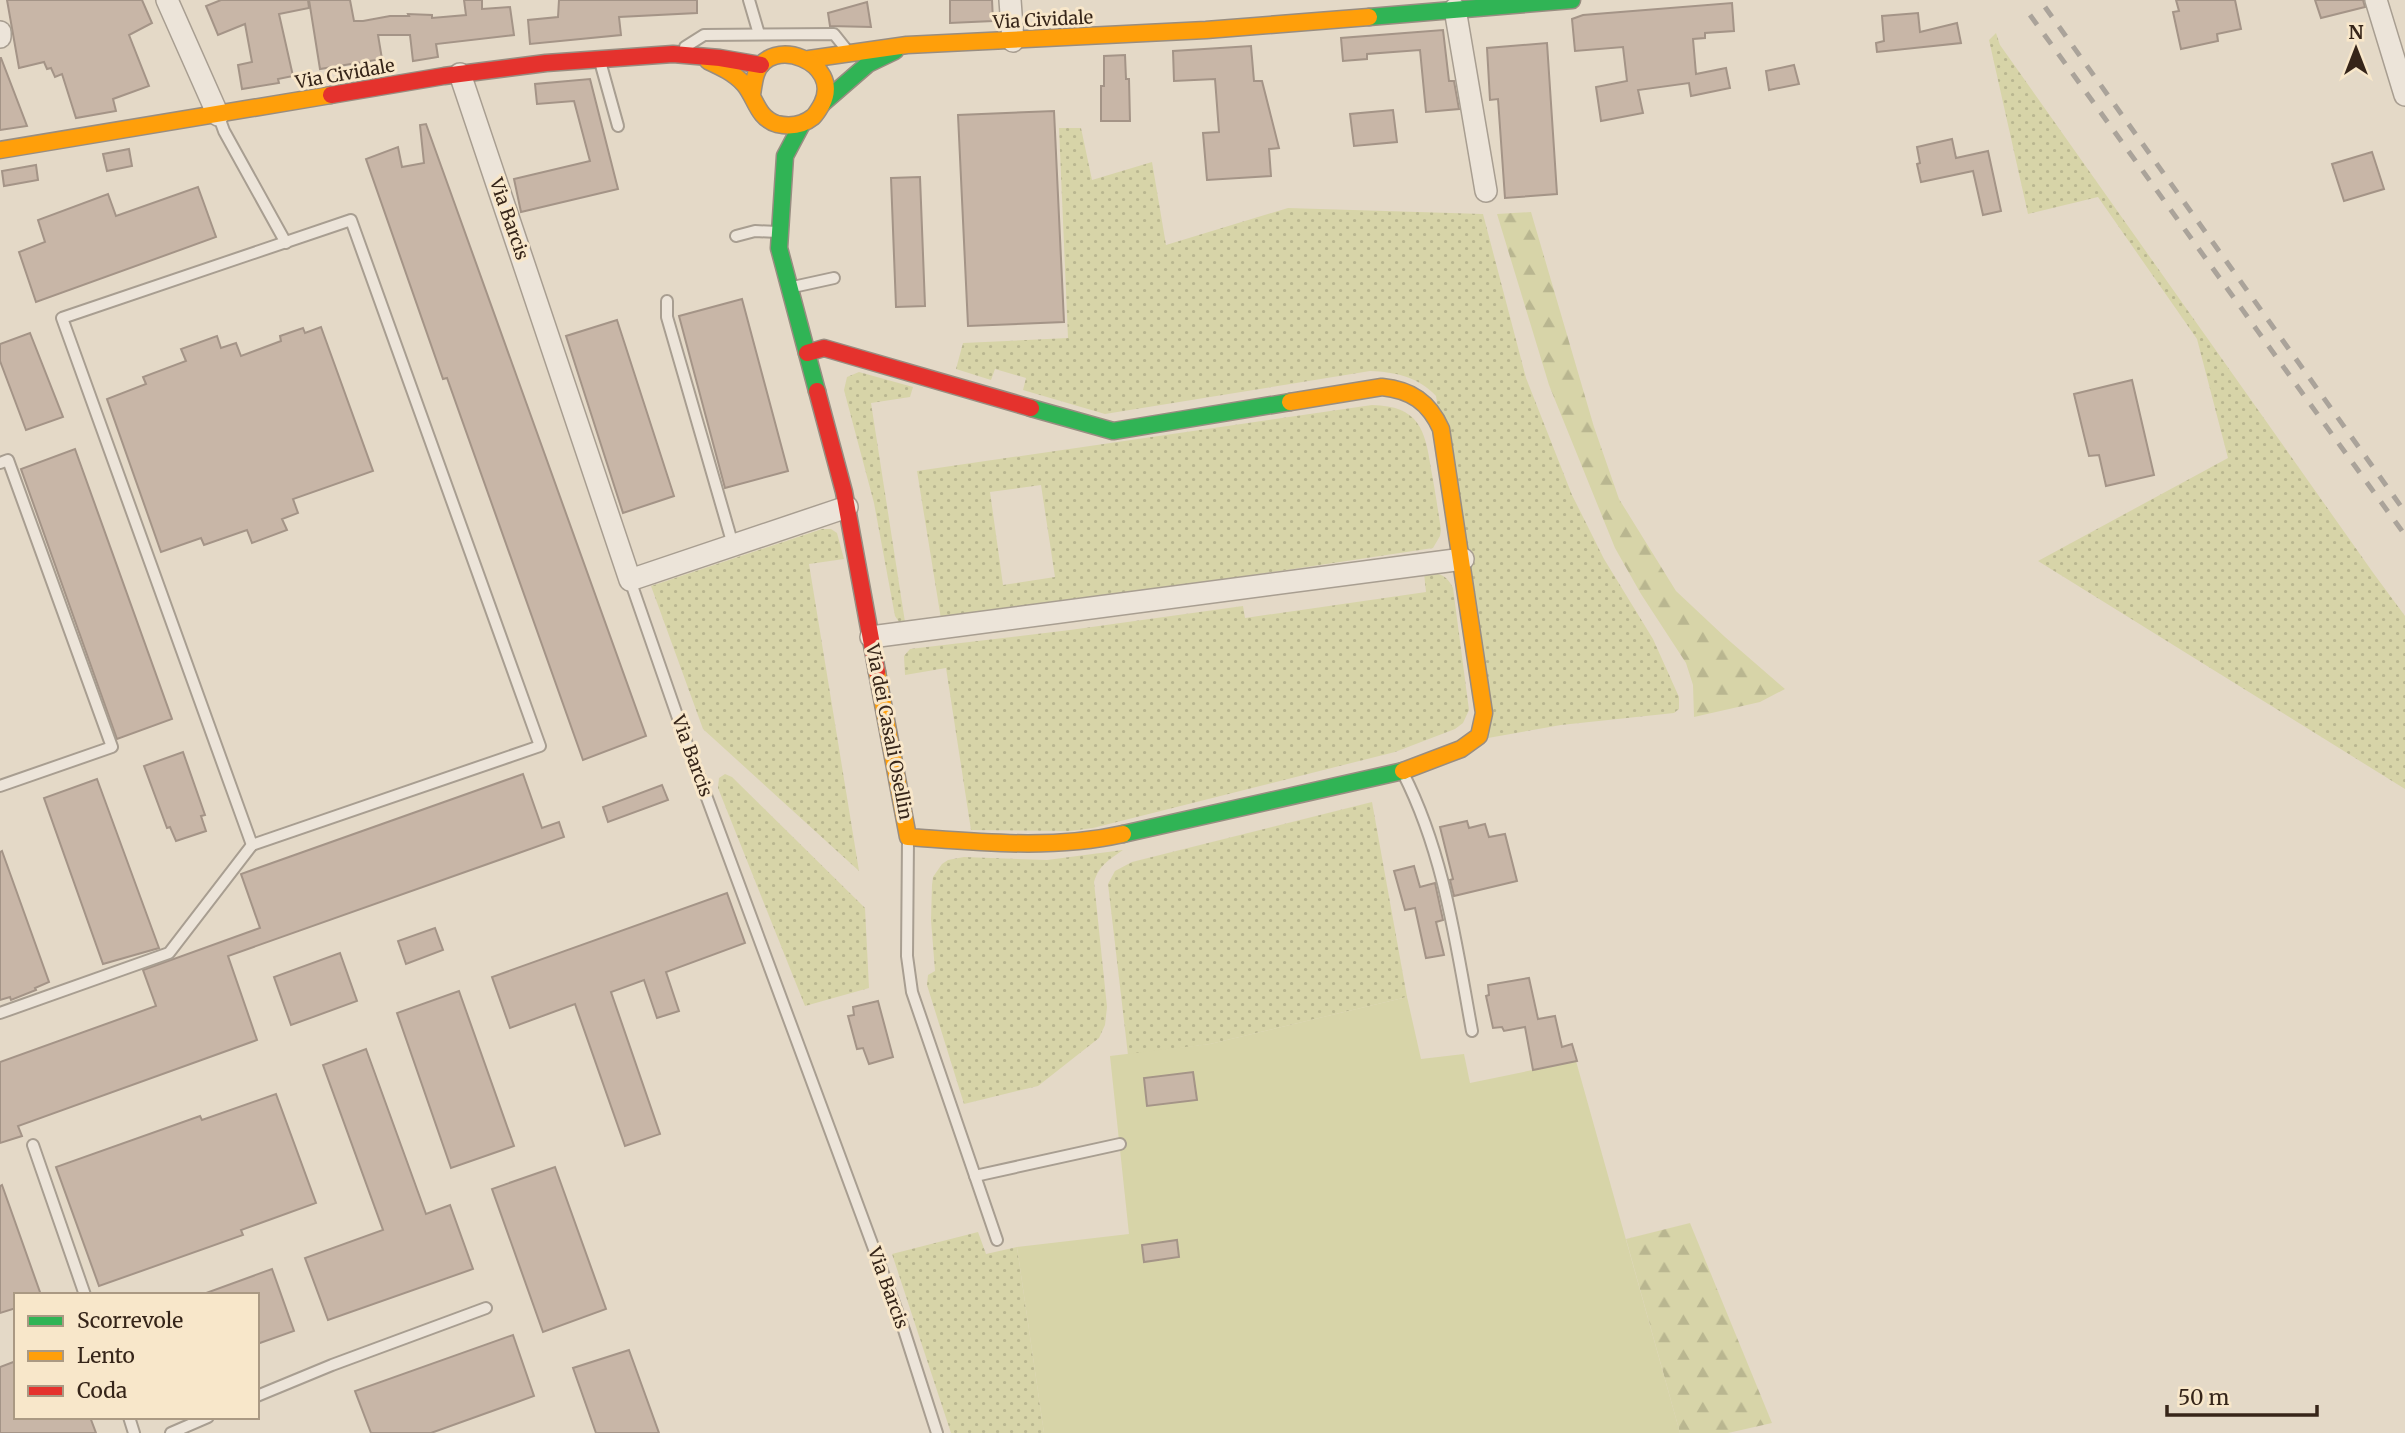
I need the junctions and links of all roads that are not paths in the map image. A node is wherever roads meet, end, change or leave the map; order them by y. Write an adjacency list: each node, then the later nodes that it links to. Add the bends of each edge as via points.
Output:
1 (167, 0): 25 (street)
2 (749, 0): 9 (lane)
3 (1010, 0): 12 (street)
4 (1572, 0): 7 (street, Via Cividale)
5 (2376, 0): 23 (street)
6 (1389, 7): 7 (street, Via Cividale); 12 (street, Via Cividale, via 1219,29)
7 (1455, 9): 31 (street)
8 (0, 32): 11 (street)
9 (759, 34): 10 (lane); 16 (lane, via 704,35)
10 (785, 34): 14 (lane, via 834,34); 15 (lane)
11 (0, 37)
12 (1013, 41): 13 (street, Via Cividale)
13 (907, 45): 14 (street, Via Cividale); 24 (street, Via Cividale, via 868,64)
14 (848, 52): 19 (street, Via Cividale)
15 (789, 53): 19 (street, Via Cividale); 20 (street)
16 (673, 54): 17 (street, Via Cividale); 18 (street, Via Cividale)
17 (698, 56): 20 (street, Via Cividale); 22 (street, Via Cividale, via 725,69)
18 (599, 59): 21 (street, Via Cividale); 28 (lane)
19 (808, 59): 24 (street, via 822,74)
20 (761, 65): 22 (street)
21 (460, 74): 25 (street, Via Cividale); 43 (street, Via Barcis)
22 (752, 95): 26 (street, Via Cividale)
23 (2405, 95)
24 (823, 103): 27 (street, Via Cividale)
25 (218, 115): 29 (street, Via Cividale); 34 (lane)
26 (767, 119): 27 (street, via 790,127); 30 (street)
27 (802, 124): 30 (street, Via dei Casali Osellin)
28 (618, 127)
29 (0, 150)
30 (785, 156): 32 (street, Via dei Casali Osellin)
31 (1486, 191)
32 (778, 232): 33 (lane); 36 (street, Via dei Casali Osellin)
33 (736, 236)
34 (286, 243): 48 (lane, via 62,318); 48 (lane, via 351,220 540,746)
35 (834, 278): 36 (lane)
36 (788, 288): 38 (street, Via dei Casali Osellin)
37 (667, 301): 41 (lane, via 667,317)
38 (807, 353): 40 (street, Via dei Casali Osellin); 42 (street, via 824,348 1112,431 1397,388 1429,406 1441,429)
39 (0, 463): 46 (lane, via 8,460 112,747)
40 (847, 507): 41 (street); 44 (street, Via dei Casali Osellin)
41 (733, 545): 43 (street)
42 (1463, 559): 44 (street); 45 (street, Via dei Casali Osellin, via 1484,721 1475,740 1461,749)
43 (630, 580): 60 (lane, Via Barcis, via 904,1330)
44 (871, 637): 47 (street, Via dei Casali Osellin)
45 (1402, 771): 47 (street, Via dei Casali Osellin, via 1098,840 1030,845); 50 (lane, via 1438,864)
46 (0, 786)
47 (908, 837): 53 (lane, via 909,976)
48 (253, 845): 49 (lane, via 169,953)
49 (0, 1013)
50 (1472, 1031)
51 (1120, 1144): 53 (lane)
52 (33, 1145): 55 (lane)
53 (975, 1176): 54 (lane)
54 (998, 1240)
55 (84, 1293)
56 (486, 1308): 57 (lane)
57 (259, 1395)
58 (203, 1419): 59 (lane)
59 (171, 1433)
60 (937, 1433)

